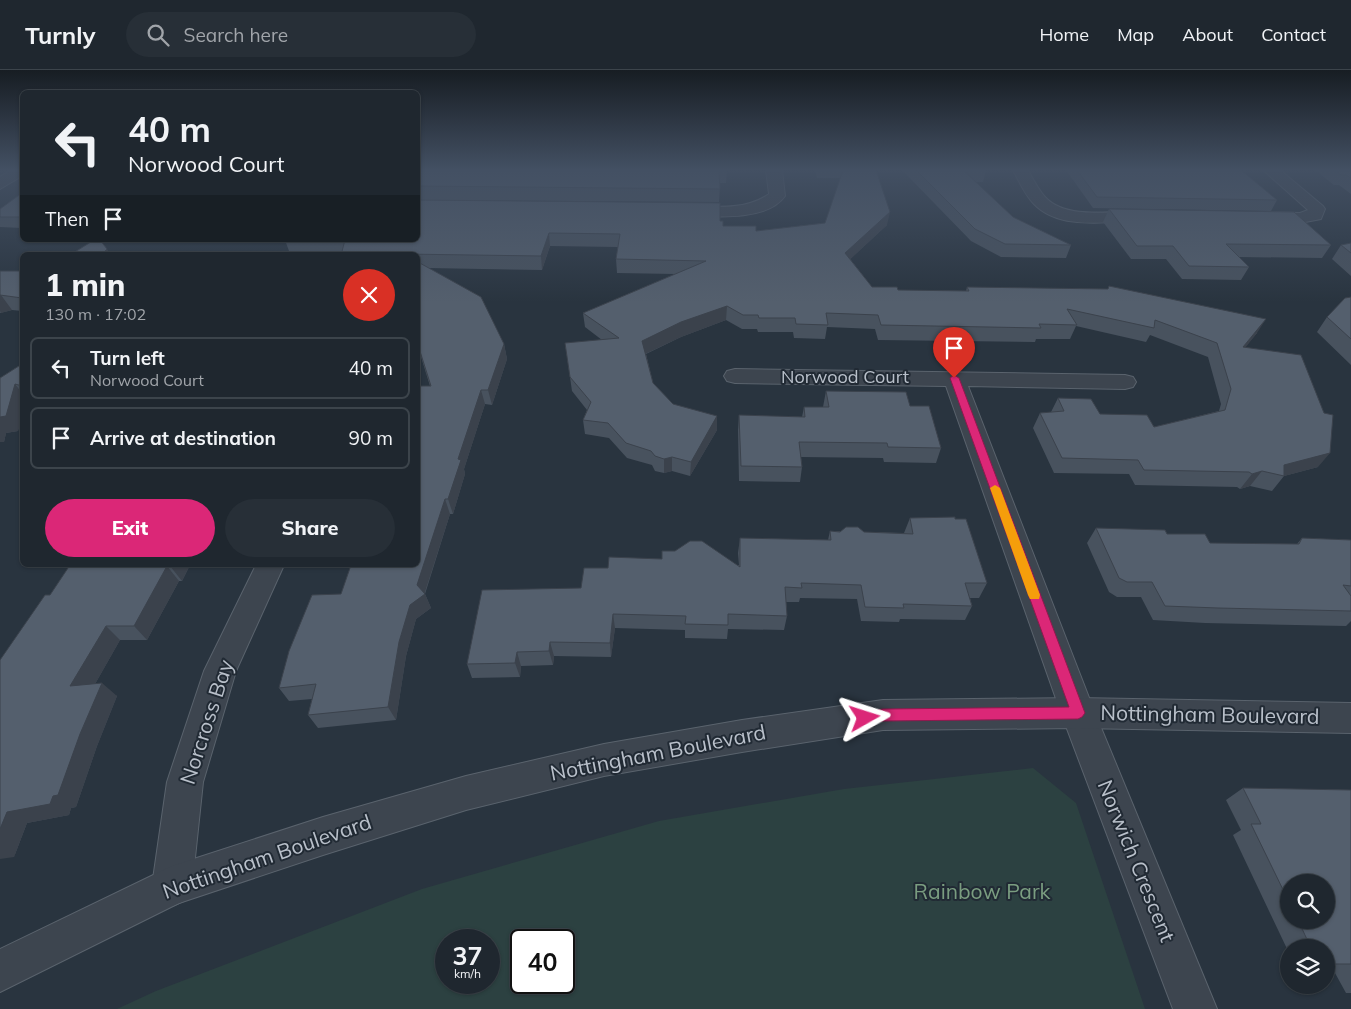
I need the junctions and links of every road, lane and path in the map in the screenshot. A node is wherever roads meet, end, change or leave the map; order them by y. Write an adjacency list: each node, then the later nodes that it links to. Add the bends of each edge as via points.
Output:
1 (1062, 214): 3 (street, via 1072,217)
2 (1316, 214): 4 (street, via 1300,218)
3 (1162, 216)
4 (1250, 217)
5 (736, 376): 6 (street, Norwood Court)
6 (954, 378): 7 (street, Norwood Court); 9 (street)
7 (1125, 382)
8 (269, 567): 11 (street, Norcross Bay, via 220,672 185,782)
9 (1078, 713): 10 (street, Nottingham Boulevard); 11 (street, Nottingham Boulevard, via 883,715 604,760 456,796); 13 (street, Norwich Crescent)
10 (1351, 718)
11 (172, 886): 12 (street, Nottingham Boulevard)
12 (0, 972)
13 (1195, 1009)

